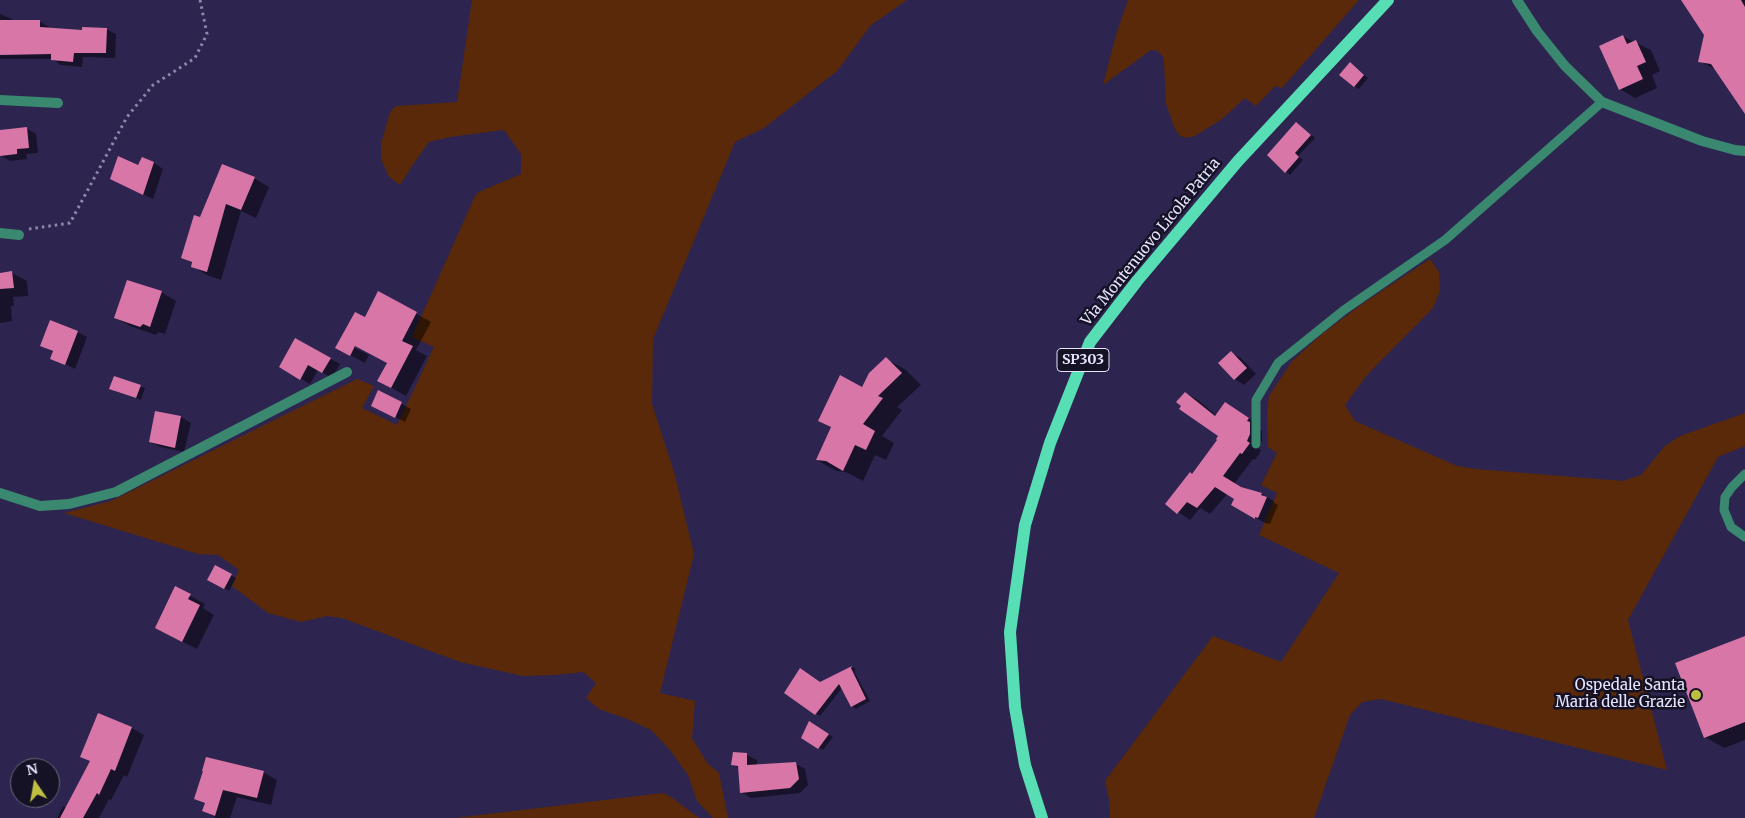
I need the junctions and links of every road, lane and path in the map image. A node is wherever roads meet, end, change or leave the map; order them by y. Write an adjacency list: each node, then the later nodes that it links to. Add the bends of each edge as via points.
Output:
1 (200, 0): 9 (path, via 206,34 195,58 153,85 127,117 70,223 32,228)
2 (1388, 0): 15 (main road, Via Montenuovo Licola Patria / SP303, via 1238,161 1090,342 1050,443 1025,525 1010,632 1014,707 1025,765)
3 (1517, 0): 5 (street, via 1537,32)
4 (0, 100): 6 (street)
5 (1602, 102): 7 (street, via 1702,141); 11 (lane, via 1446,240 1344,310 1278,363 1256,400)
6 (58, 103)
7 (1745, 150)
8 (0, 233): 9 (street)
9 (19, 235)
10 (347, 372): 13 (street, via 116,492 69,504 40,506)
11 (1256, 444)
12 (1745, 474): 14 (lane, via 1726,497 1724,510 1731,526)
13 (0, 493)
14 (1745, 537)
15 (1042, 818)

